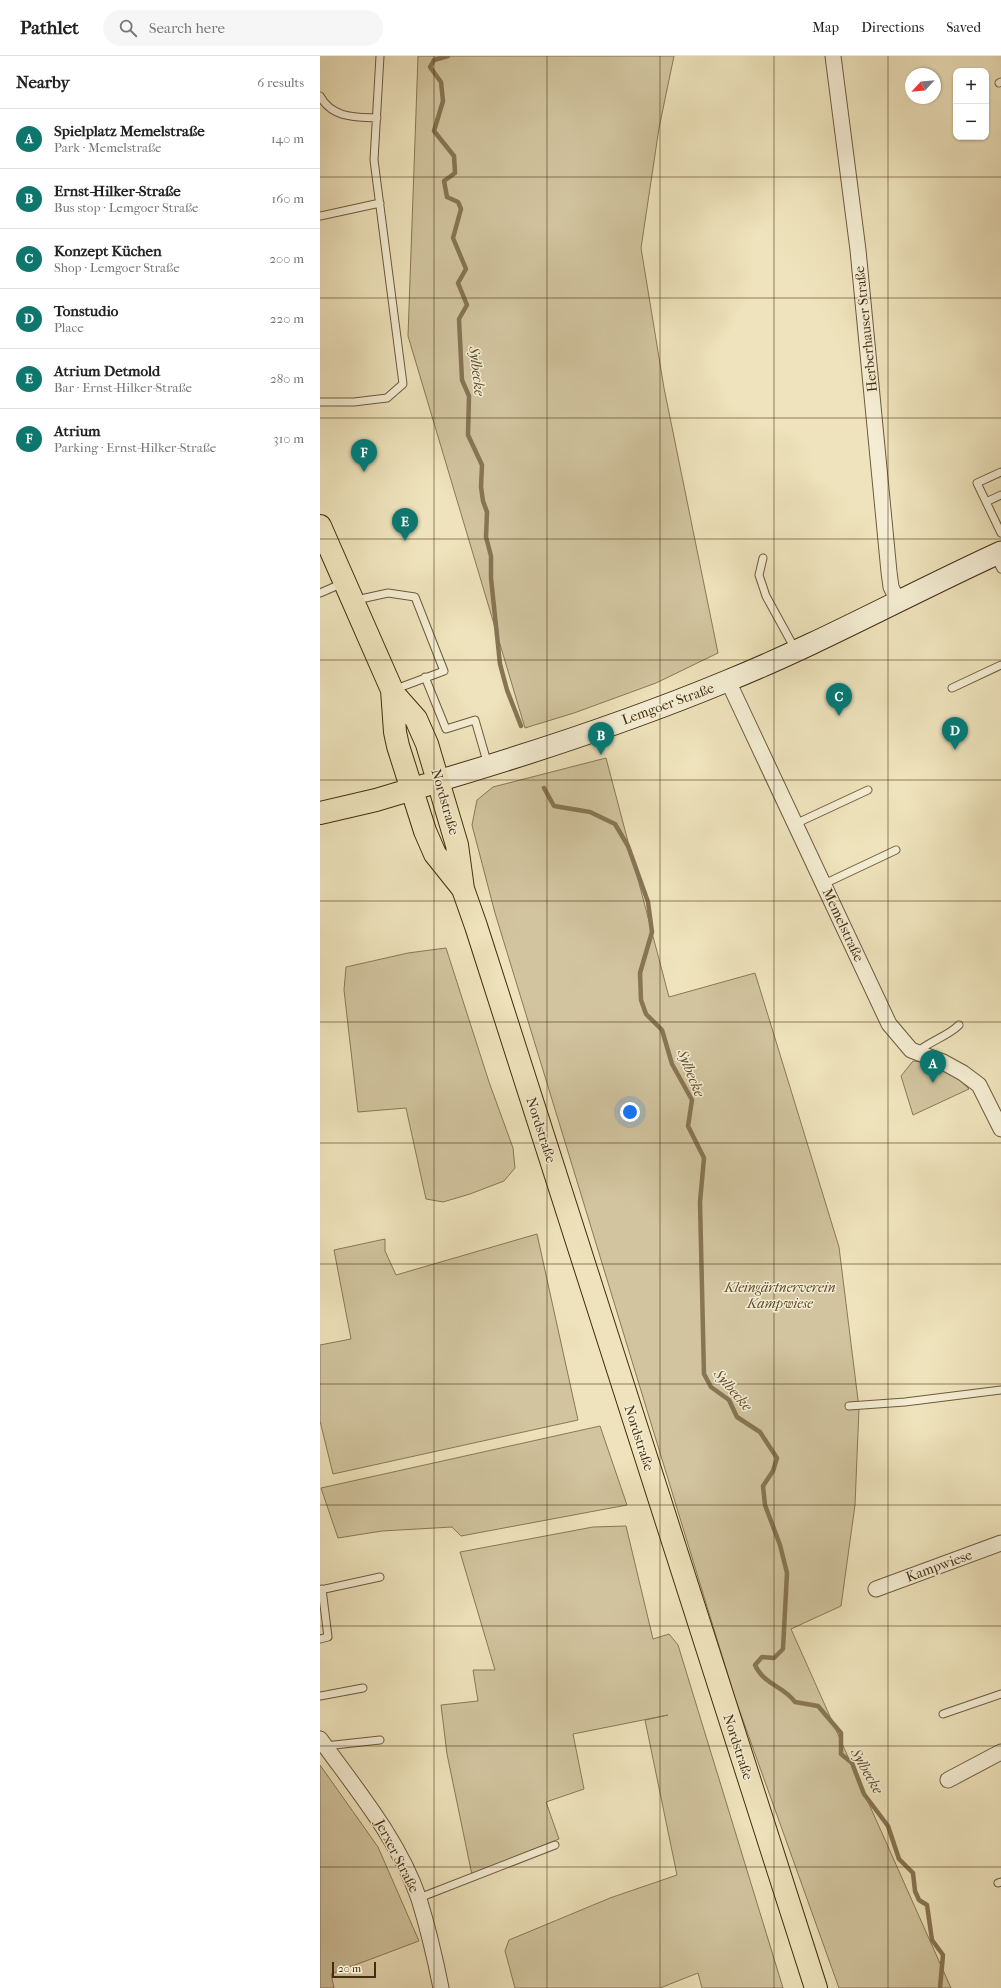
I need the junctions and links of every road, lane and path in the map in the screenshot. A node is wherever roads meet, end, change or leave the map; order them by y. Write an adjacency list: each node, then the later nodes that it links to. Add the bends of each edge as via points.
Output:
1 (380, 56): 4 (lane)
2 (833, 56): 18 (street, Herberhauser Straße, via 858,250 888,572 891,587)
3 (320, 96): 4 (lane, via 325,106 337,113 355,118)
4 (377, 118): 5 (lane, via 374,160)
5 (380, 203): 6 (lane); 7 (lane, via 403,384 387,398 354,402)
6 (320, 216)
7 (320, 402)
8 (1001, 472): 10 (lane, via 977,483)
9 (1001, 494): 10 (lane)
10 (986, 502): 11 (lane)
11 (999, 525): 13 (lane)
12 (320, 526): 16 (main road)
13 (1001, 534)
14 (763, 558): 19 (lane, via 759,575 766,596)
15 (999, 559): 18 (main road, Lemgoer Straße)
16 (350, 592): 17 (lane); 21 (lane, via 415,597 444,671); 24 (main road)
17 (320, 593)
18 (898, 601): 19 (main road, Lemgoer Straße)
19 (796, 651): 22 (main road, Lemgoer Straße)
20 (1001, 665): 23 (lane)
21 (425, 677): 24 (lane); 25 (lane, via 446,729 475,720)
22 (728, 681): 25 (main road, Lemgoer Straße, via 658,709); 30 (street, Memelstraße)
23 (952, 688)
24 (393, 691): 26 (main road, Nordstraße, via 416,719 427,744); 27 (main road, Nordstraße, via 395,732)
25 (488, 766): 26 (main road, Lemgoer Straße)
26 (438, 781): 27 (main road, Lemgoer Straße); 33 (main road, Nordstraße, via 457,845)
27 (411, 789): 29 (main road, Lemgoer Straße); 33 (main road, Nordstraße, via 424,831 435,854)
28 (868, 790): 30 (lane)
29 (320, 813)
30 (795, 824): 32 (street, Memelstraße)
31 (896, 850): 32 (lane)
32 (824, 884): 35 (street, Memelstraße, via 890,1024 903,1042)
33 (463, 888): 55 (main road, Nordstraße)
34 (959, 1025): 35 (lane)
35 (916, 1053): 36 (street, Memelstraße, via 943,1062 980,1085)
36 (1001, 1130)
37 (1001, 1390): 38 (lane)
38 (849, 1406)
39 (1001, 1543): 41 (street, Kampwiese)
40 (380, 1577): 42 (lane)
41 (876, 1588)
42 (321, 1589): 43 (lane, via 328,1637)
43 (320, 1639)
44 (363, 1688): 46 (lane)
45 (1001, 1694): 47 (lane)
46 (320, 1696)
47 (943, 1714)
48 (380, 1740): 49 (lane)
49 (322, 1743): 53 (street, Jerxer Straße, via 379,1819)
50 (1001, 1752): 51 (street)
51 (948, 1780)
52 (555, 1845): 53 (lane)
53 (419, 1898): 54 (street, Jerxer Straße)
54 (441, 1988)
55 (816, 1988)

